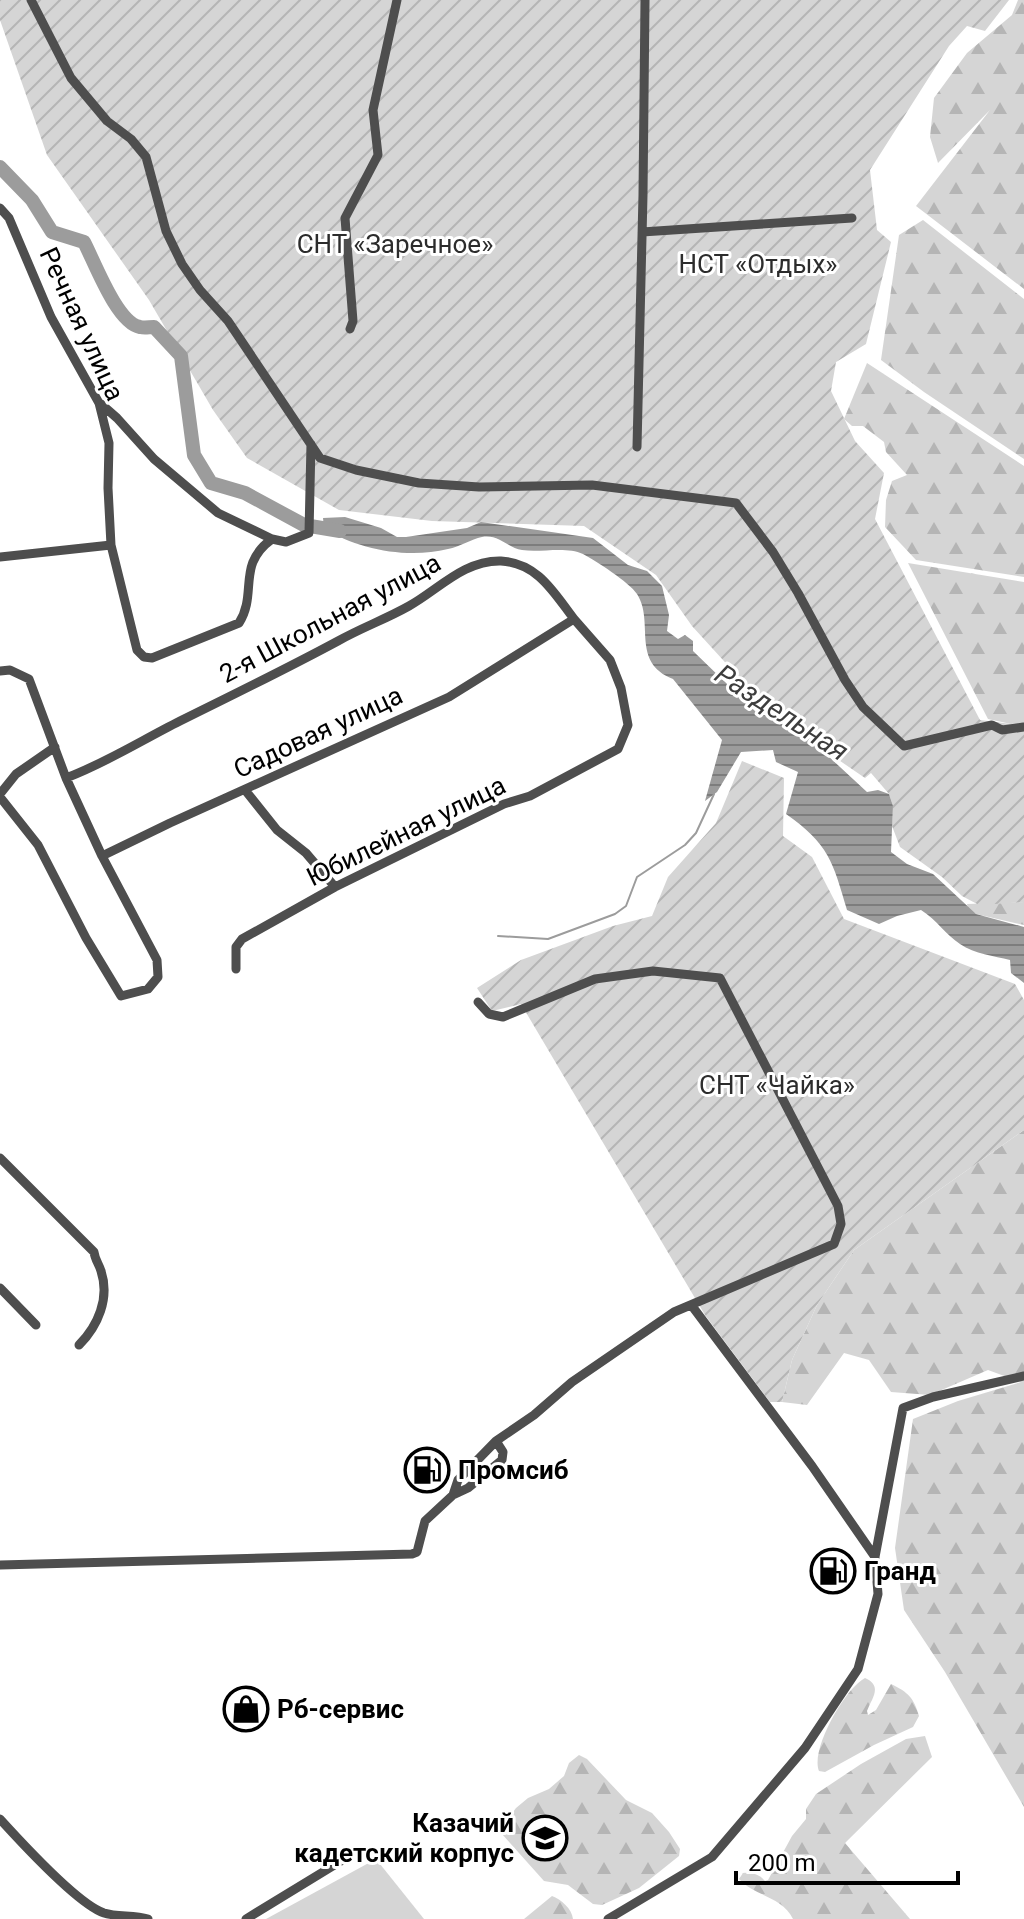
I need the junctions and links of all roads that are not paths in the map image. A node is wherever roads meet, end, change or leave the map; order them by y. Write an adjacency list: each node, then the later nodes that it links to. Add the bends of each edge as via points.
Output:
1 (31, 0): 9 (street, via 71,78 146,157 166,231 182,264 228,321)
2 (397, 0): 7 (street, via 373,110 378,155 345,218)
3 (645, 0): 6 (street)
4 (0, 208): 8 (street, Речная улица)
5 (852, 218): 6 (street)
6 (642, 232): 10 (street)
7 (350, 329)
8 (99, 403): 11 (street, via 218,513); 12 (street, Речная улица, via 109,443)
9 (311, 444): 11 (street, via 309,533 286,542); 16 (street, via 320,458 419,483 592,485 736,503 779,562 863,707 904,746 992,725 1002,730)
10 (637, 447)
11 (272, 539): 12 (street, Речная улица, via 258,549 239,623 152,658 137,650)
12 (111, 545): 13 (street)
13 (0, 557)
14 (574, 619): 18 (street, 2-я Школьная улица, via 610,660 621,688 628,725); 19 (street, 2-я Школьная улица, via 555,590 526,568 502,561 481,564 297,664); 20 (street, Садовая улица, via 449,697)
15 (0, 671): 17 (street, via 29,679)
16 (1024, 727)
17 (55, 747): 19 (street); 21 (street, via 16,774)
18 (618, 749): 23 (street, Юбилейная улица)
19 (66, 778): 22 (street)
20 (245, 790): 22 (street, Садовая улица); 23 (street)
21 (0, 795): 22 (street, via 38,845 121,996 148,989 158,977 157,960)
22 (102, 856)
23 (335, 887): 24 (street, Юбилейная улица, via 242,939 236,947)
24 (236, 969)
25 (478, 1002): 28 (street, via 489,1014 503,1017 595,979 653,971 720,978 838,1206 841,1224 834,1244)
26 (0, 1158): 30 (street, via 94,1252 103,1306)
27 (0, 1288): 29 (street)
28 (692, 1306): 32 (street, via 674,1312 572,1382); 34 (street)
29 (36, 1325)
30 (79, 1345)
31 (1024, 1376): 34 (street, via 903,1408)
32 (496, 1441): 33 (street, via 458,1480); 33 (street, via 502,1460)
33 (453, 1495): 35 (street, via 425,1521 412,1554)
34 (875, 1557): 40 (street, via 878,1594 858,1669 805,1748 712,1857)
35 (0, 1565)
36 (0, 1819): 38 (street, via 84,1900 104,1913)
37 (341, 1861): 39 (street)
38 (148, 1919)
39 (246, 1919)
40 (608, 1919)

